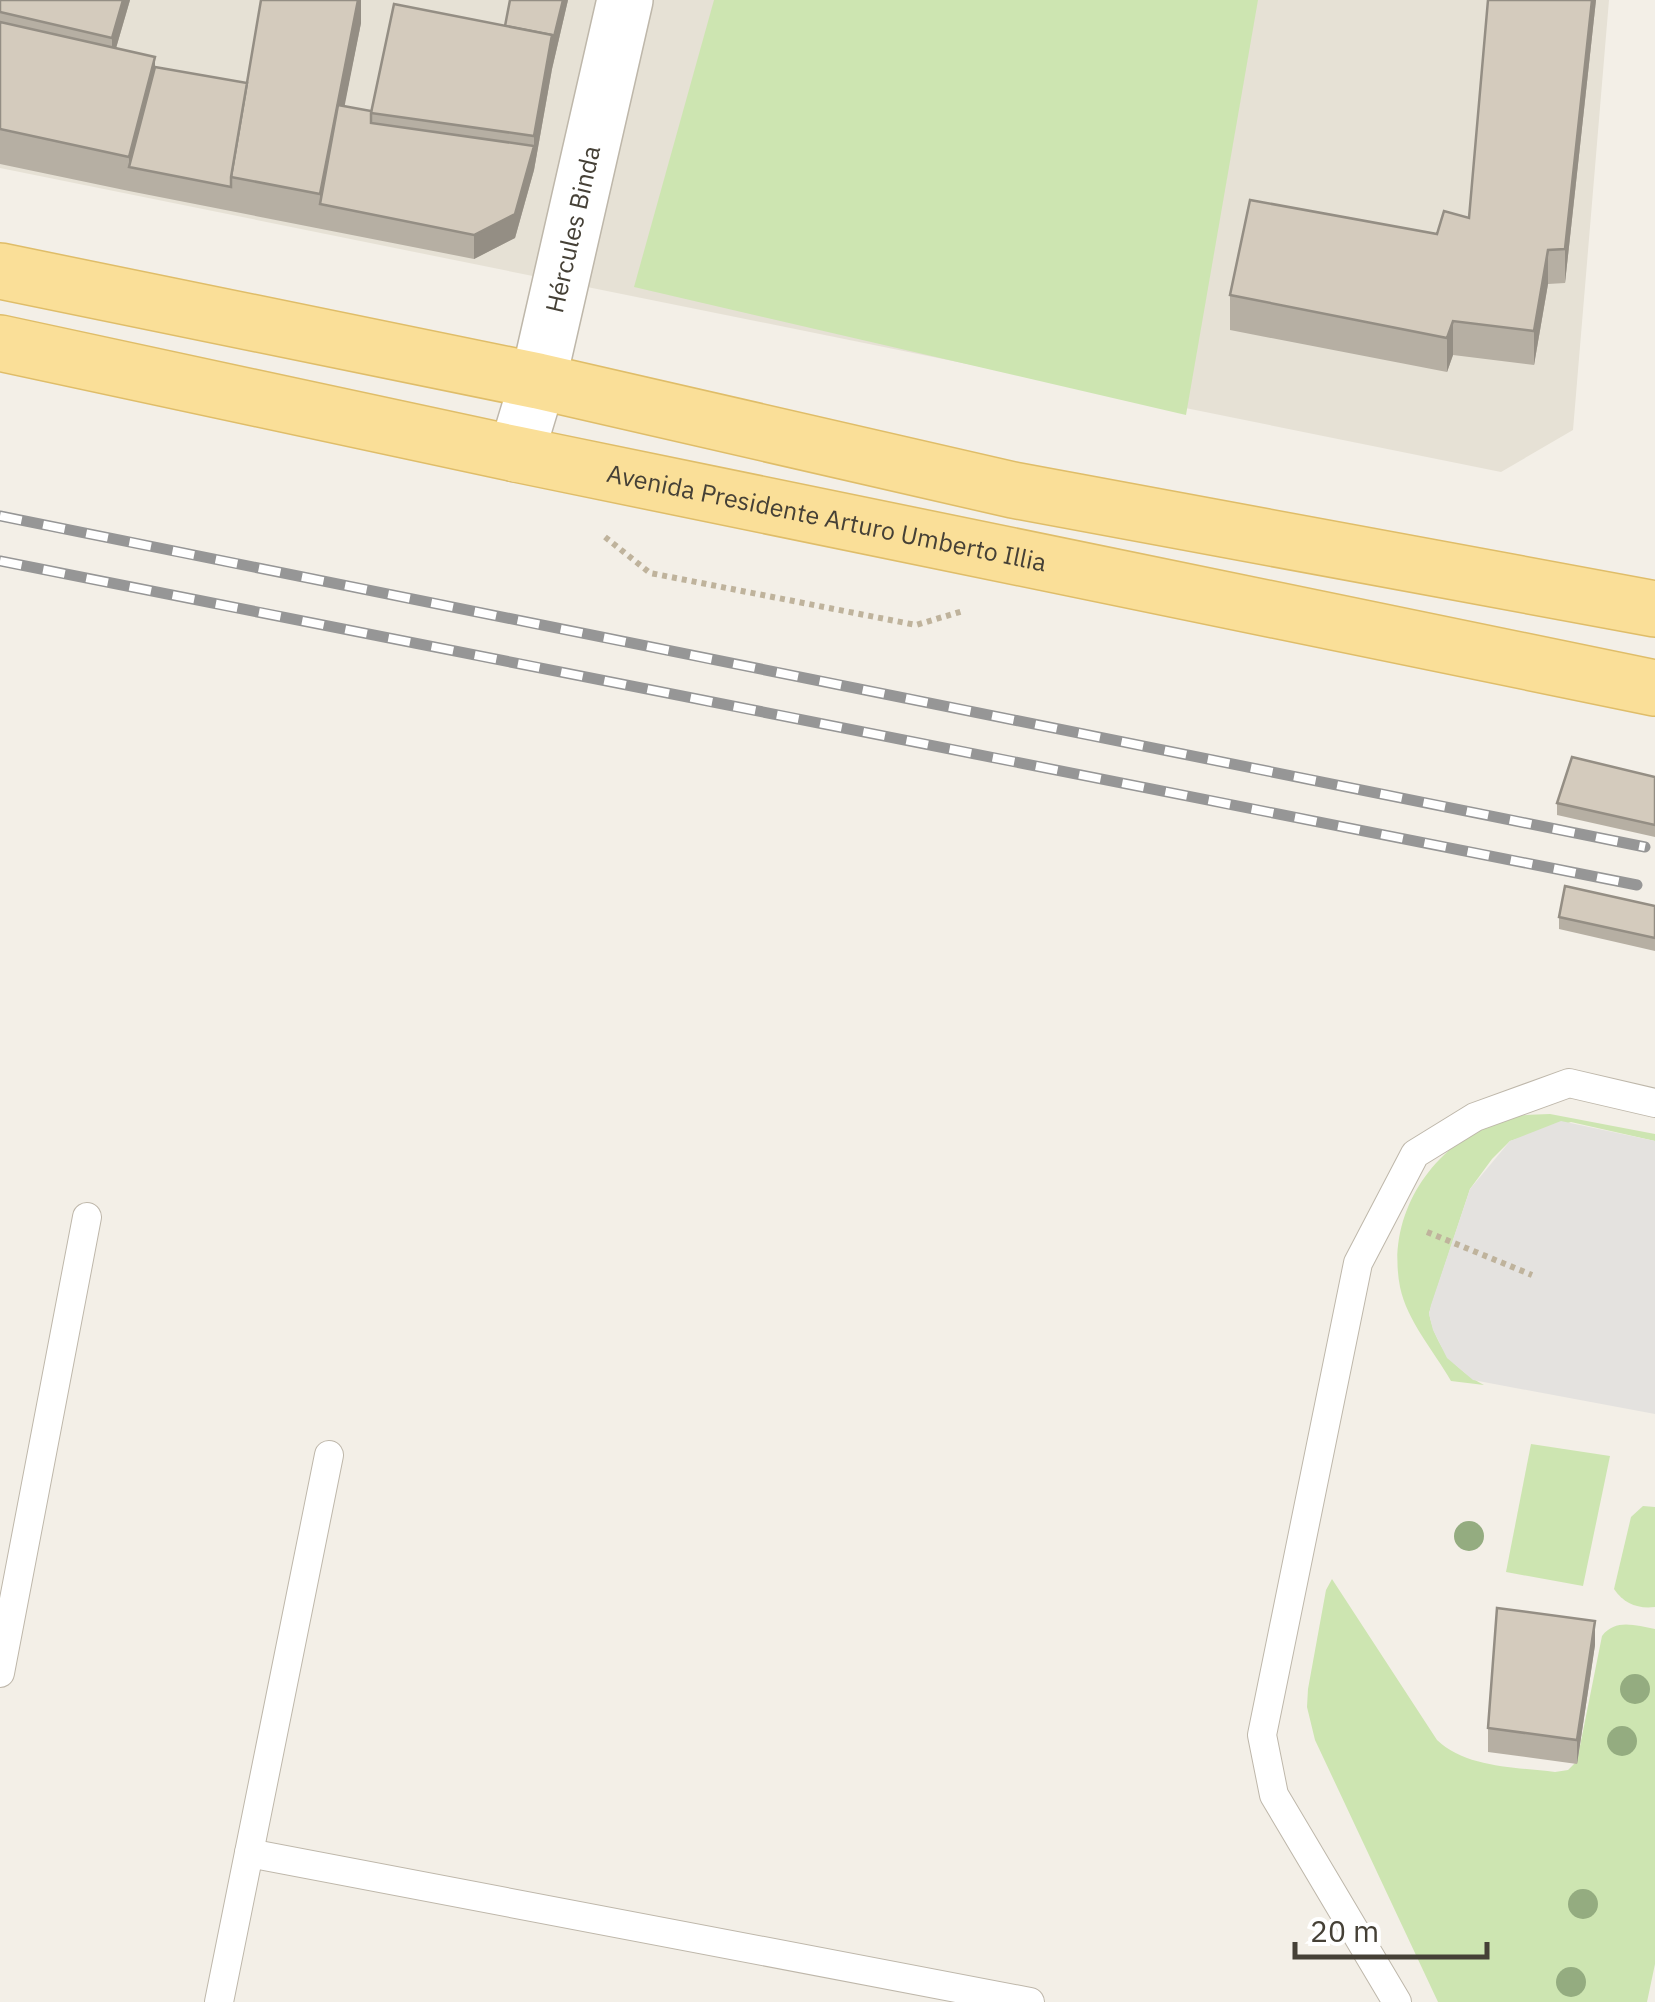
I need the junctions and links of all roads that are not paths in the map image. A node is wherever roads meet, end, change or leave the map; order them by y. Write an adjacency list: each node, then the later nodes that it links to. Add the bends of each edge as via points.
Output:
1 (624, 0): 4 (street, Hércules Binda)
2 (0, 272): 4 (main road)
3 (0, 344): 5 (main road, Avenida Presidente Arturo Umberto Illia)
4 (538, 381): 5 (street, Hércules Binda); 6 (main road, via 1013,490)
5 (516, 454): 7 (main road, Avenida Presidente Arturo Umberto Illia)
6 (1655, 609)
7 (1655, 688)
8 (1655, 1103): 15 (lane, via 1568,1083 1475,1117 1415,1154 1358,1263 1262,1735 1274,1795)
9 (87, 1217): 11 (lane)
10 (329, 1456): 12 (lane)
11 (0, 1674)
12 (249, 1853): 13 (lane); 14 (lane)
13 (219, 2002)
14 (1030, 2002)
15 (1398, 2002)

